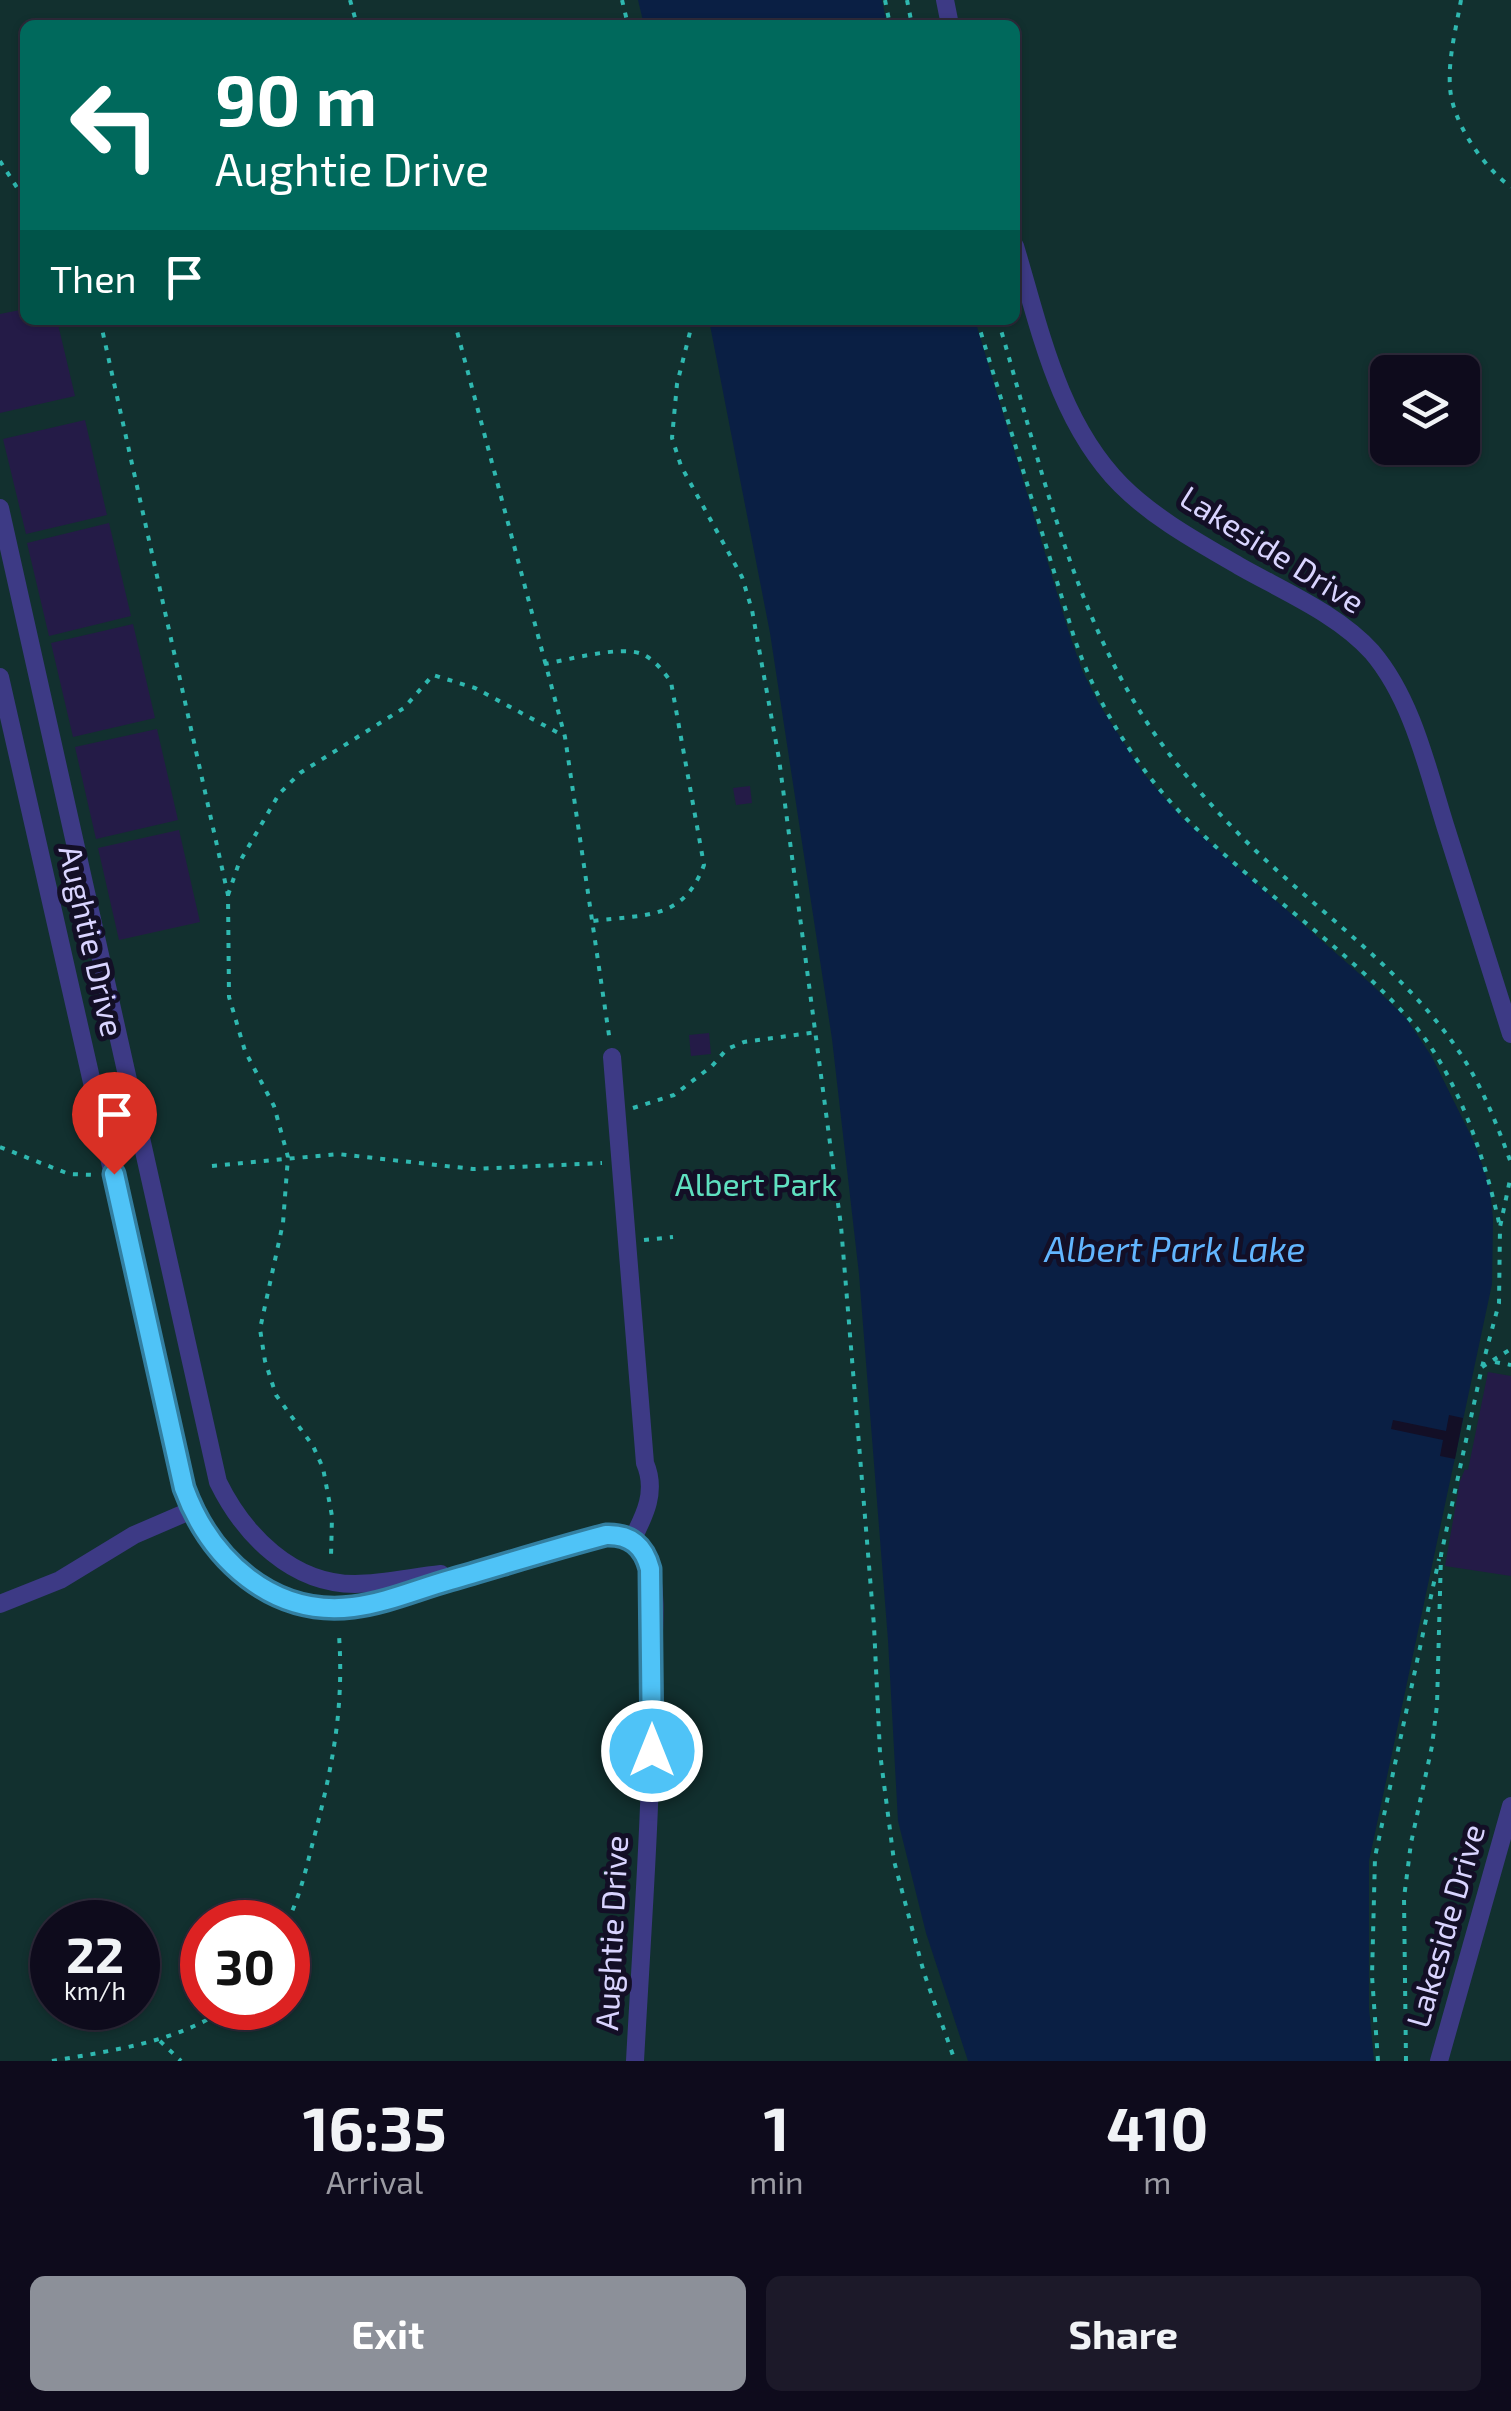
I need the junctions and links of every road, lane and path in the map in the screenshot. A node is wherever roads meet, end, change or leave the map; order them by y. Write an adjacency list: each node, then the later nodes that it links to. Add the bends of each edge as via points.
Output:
1 (1461, 0): 3 (path, via 1450,89 1470,140)
2 (0, 161): 4 (path)
3 (1511, 188)
4 (20, 192)
5 (1020, 263): 18 (street, Lakeside Drive, via 1058,388 1110,474 1188,537 1350,632 1385,672 1417,736)
6 (101, 325): 15 (path)
7 (455, 325): 12 (path)
8 (692, 325): 17 (path, via 676,384 672,438 752,610)
9 (980, 325): 30 (path, via 1074,637 1115,726 1197,830 1411,1020 1469,1121)
10 (999, 325): 22 (path, via 1064,541 1118,674 1141,713 1229,824 1441,1027 1474,1076)
11 (0, 508): 41 (street, via 228,1504 279,1558 337,1583)
12 (544, 664): 14 (path); 16 (path, via 620,651 641,654 672,682 704,865 696,888 677,906)
13 (0, 677): 28 (street, Aughtie Drive)
14 (565, 737): 15 (path, via 475,688 433,675 404,708 311,765 279,794); 16 (path)
15 (228, 895): 24 (path, via 229,997)
16 (593, 921): 19 (path)
17 (817, 1032): 20 (path, via 744,1042 674,1094); 51 (path, via 852,1342 892,1843 924,1973)
18 (1511, 1034)
19 (612, 1056): 20 (street)
20 (618, 1110): 25 (street)
21 (1511, 1134): 22 (path)
22 (1501, 1136): 26 (path)
23 (0, 1147): 28 (path, via 69,1174)
24 (288, 1157): 25 (path, via 338,1154 499,1169); 27 (path); 40 (path, via 283,1223 260,1329 276,1395 323,1468)
25 (622, 1162): 32 (street)
26 (1511, 1163)
27 (212, 1166)
28 (114, 1174): 37 (street, Aughtie Drive)
29 (1511, 1174): 30 (path)
30 (1500, 1227): 36 (path, via 1499,1303)
31 (673, 1237): 32 (path)
32 (629, 1242): 38 (street, via 651,1486)
33 (1511, 1349): 34 (path)
34 (1495, 1362): 35 (path); 36 (path)
35 (1511, 1365)
36 (1482, 1367): 39 (path)
37 (192, 1510): 41 (street, Aughtie Drive, via 212,1545 246,1579 302,1602 350,1608); 42 (street)
38 (632, 1540): 41 (street, Aughtie Drive, via 606,1535); 50 (street, Aughtie Drive, via 650,1569 653,1619)
39 (1441, 1555): 52 (path, via 1375,1857); 53 (path, via 1435,1719 1404,1898)
40 (331, 1557)
41 (492, 1568)
42 (0, 1604)
43 (339, 1635): 45 (path, via 338,1736)
44 (1511, 1806): 54 (street, Lakeside Drive)
45 (295, 1900)
46 (187, 2030): 47 (path)
47 (160, 2040): 48 (path); 49 (path)
48 (52, 2061)
49 (181, 2061)
50 (635, 2061)
51 (955, 2061)
52 (1378, 2061)
53 (1406, 2061)
54 (1439, 2061)

